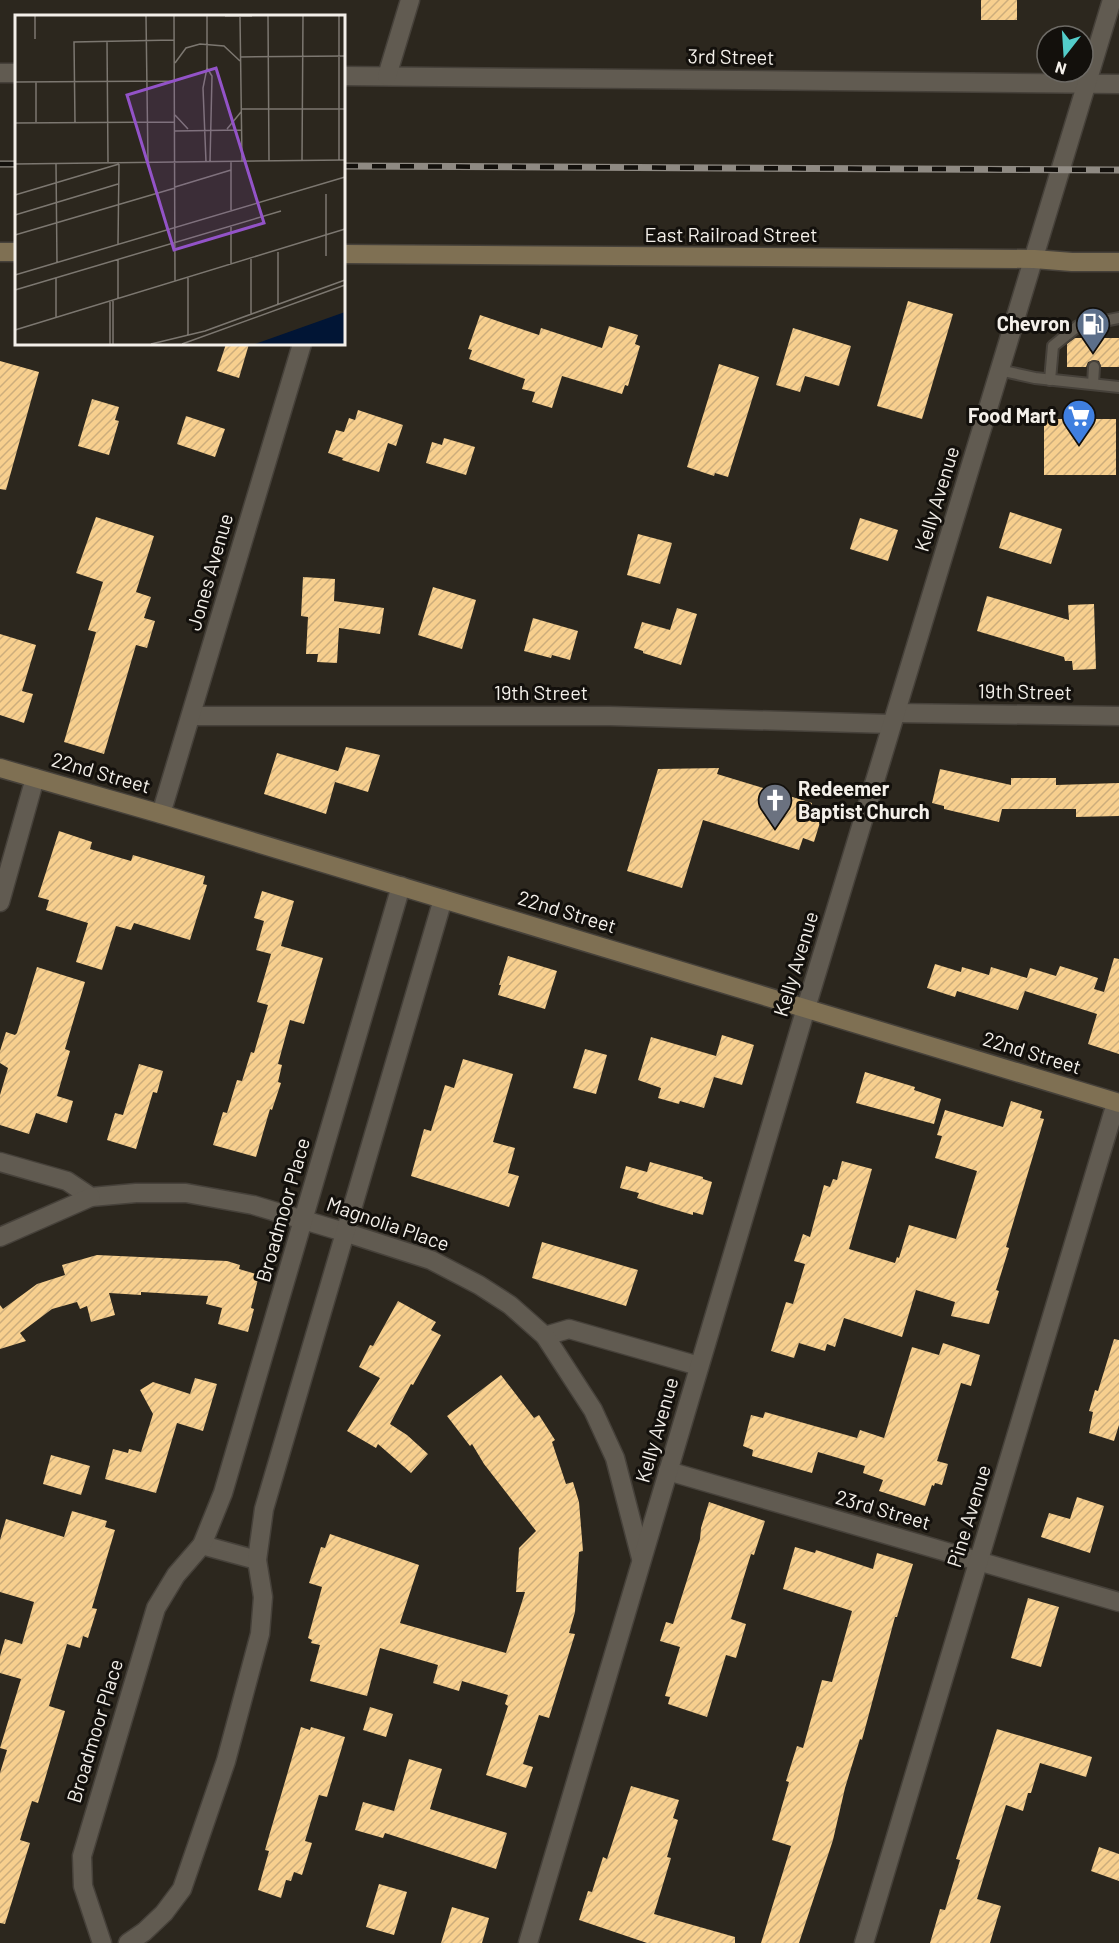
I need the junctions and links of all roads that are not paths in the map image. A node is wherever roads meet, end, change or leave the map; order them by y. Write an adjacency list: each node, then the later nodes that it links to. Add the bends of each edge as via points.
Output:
1 (410, 0): 5 (street)
2 (1112, 0): 3 (street, Kelly Avenue)
3 (1095, 56)
4 (345, 76): 5 (street, 3rd Street)
5 (387, 76): 6 (street, 3rd Street)
6 (1035, 82)
7 (1095, 83): 9 (street, 3rd Street)
8 (1087, 84): 11 (street, Kelly Avenue)
9 (1119, 84)
10 (345, 254): 11 (street, East Railroad Street)
11 (1034, 259): 12 (street, East Railroad Street); 18 (street, Kelly Avenue)
12 (1119, 262)
13 (1119, 318): 14 (lane)
14 (1095, 322): 15 (lane); 19 (lane, via 1078,326 1053,346)
15 (1095, 338)
16 (302, 345): 22 (street, Jones Avenue)
17 (1094, 367): 20 (lane)
18 (999, 370): 19 (lane); 24 (street, Kelly Avenue)
19 (1050, 380): 20 (lane)
20 (1093, 384): 21 (lane)
21 (1119, 387)
22 (191, 716): 24 (street, 19th Street); 27 (street, Jones Avenue)
23 (1119, 716): 24 (street, 19th Street)
24 (893, 719): 31 (street, Kelly Avenue)
25 (0, 768): 26 (street, 22nd Street)
26 (35, 778): 27 (street, 22nd Street); 30 (street)
27 (161, 814): 28 (street, 22nd Street)
28 (401, 886): 29 (street, 22nd Street); 35 (street, Broadmoor Place)
29 (443, 898): 31 (street, 22nd Street); 36 (street)
30 (0, 902)
31 (806, 1008): 32 (street, 22nd Street); 39 (street, Kelly Avenue)
32 (1118, 1103): 44 (street, Pine Avenue)
33 (0, 1162): 34 (street, via 67,1181)
34 (91, 1197): 35 (street, Magnolia Place, via 186,1193); 37 (street, Magnolia Place)
35 (304, 1219): 36 (street, Magnolia Place); 41 (street, Broadmoor Place, via 223,1493)
36 (344, 1232): 38 (street, Magnolia Place, via 431,1260 510,1305); 42 (street, via 264,1509)
37 (0, 1237)
38 (545, 1336): 39 (street, via 569,1329); 43 (street, Magnolia Place, via 592,1410 615,1458)
39 (699, 1366): 40 (street, Kelly Avenue)
40 (668, 1471): 43 (street, Kelly Avenue); 44 (street, 23rd Street)
41 (202, 1545): 42 (street); 46 (street, Broadmoor Place, via 176,1575 156,1608 82,1856 82,1886)
42 (257, 1560): 47 (street, via 263,1597 260,1634 219,1782 182,1889 164,1913)
43 (642, 1560): 48 (street, Kelly Avenue)
44 (979, 1561): 45 (street, 23rd Street); 49 (street, Pine Avenue)
45 (1119, 1602)
46 (102, 1943)
47 (128, 1943)
48 (529, 1943)
49 (864, 1943)

